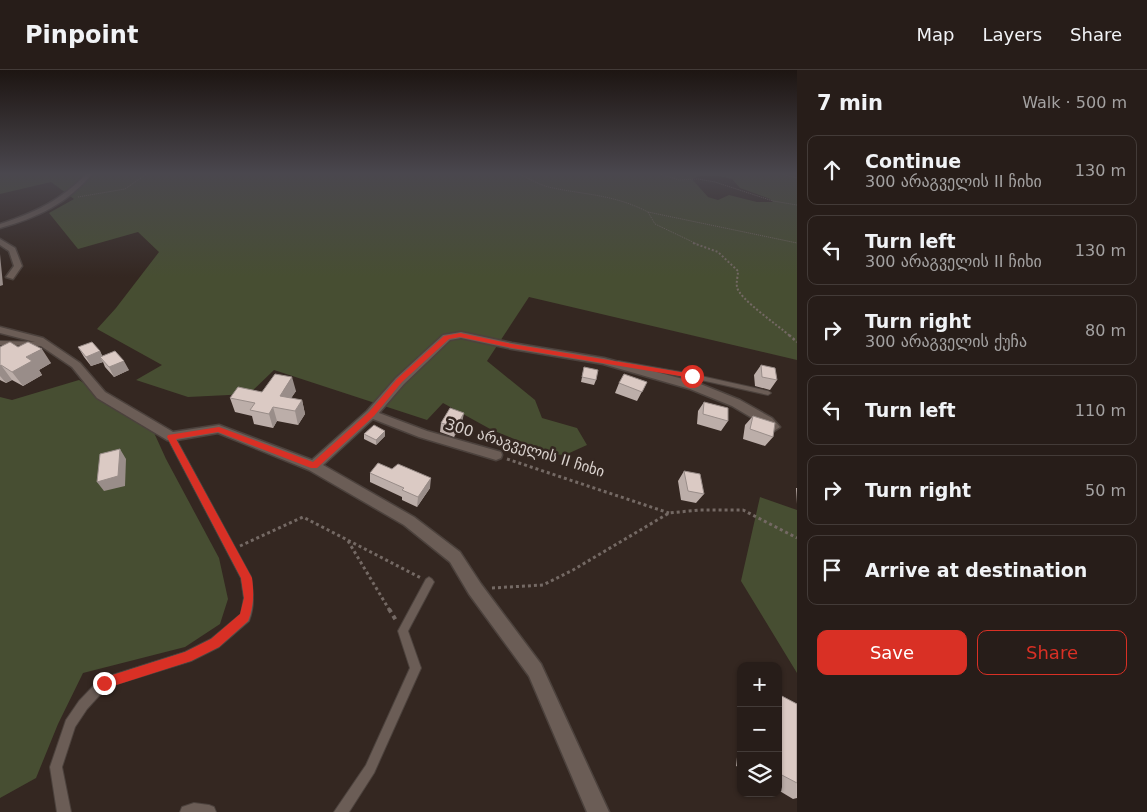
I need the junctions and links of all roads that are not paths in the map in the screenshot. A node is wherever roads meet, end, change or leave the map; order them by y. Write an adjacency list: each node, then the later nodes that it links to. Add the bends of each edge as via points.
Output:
1 (48, 208): 2 (street)
2 (0, 226)
3 (0, 240): 4 (street, via 12,250 18,266)
4 (10, 276)
5 (0, 330): 7 (street)
6 (0, 343): 7 (lane)
7 (44, 344): 12 (street, via 76,364 101,395)
8 (604, 361): 9 (lane); 10 (street, via 460,335 446,337 400,381); 11 (street, via 694,386 736,403)
9 (768, 393)
10 (372, 414): 13 (street, 300 არაგველის II ჩიხი, via 423,434); 14 (street)
11 (774, 427)
12 (171, 437): 14 (street, via 219,429); 16 (lane, via 246,578 249,598 244,617 215,643 187,657 104,683 83,705 70,724 56,767)
13 (496, 455)
14 (314, 466): 20 (street, via 410,521 455,557 535,670)
15 (428, 582): 19 (lane, via 402,631 416,668 370,769)
16 (64, 812)
17 (187, 812): 18 (lane)
18 (209, 812)
19 (341, 812)
20 (598, 812)

